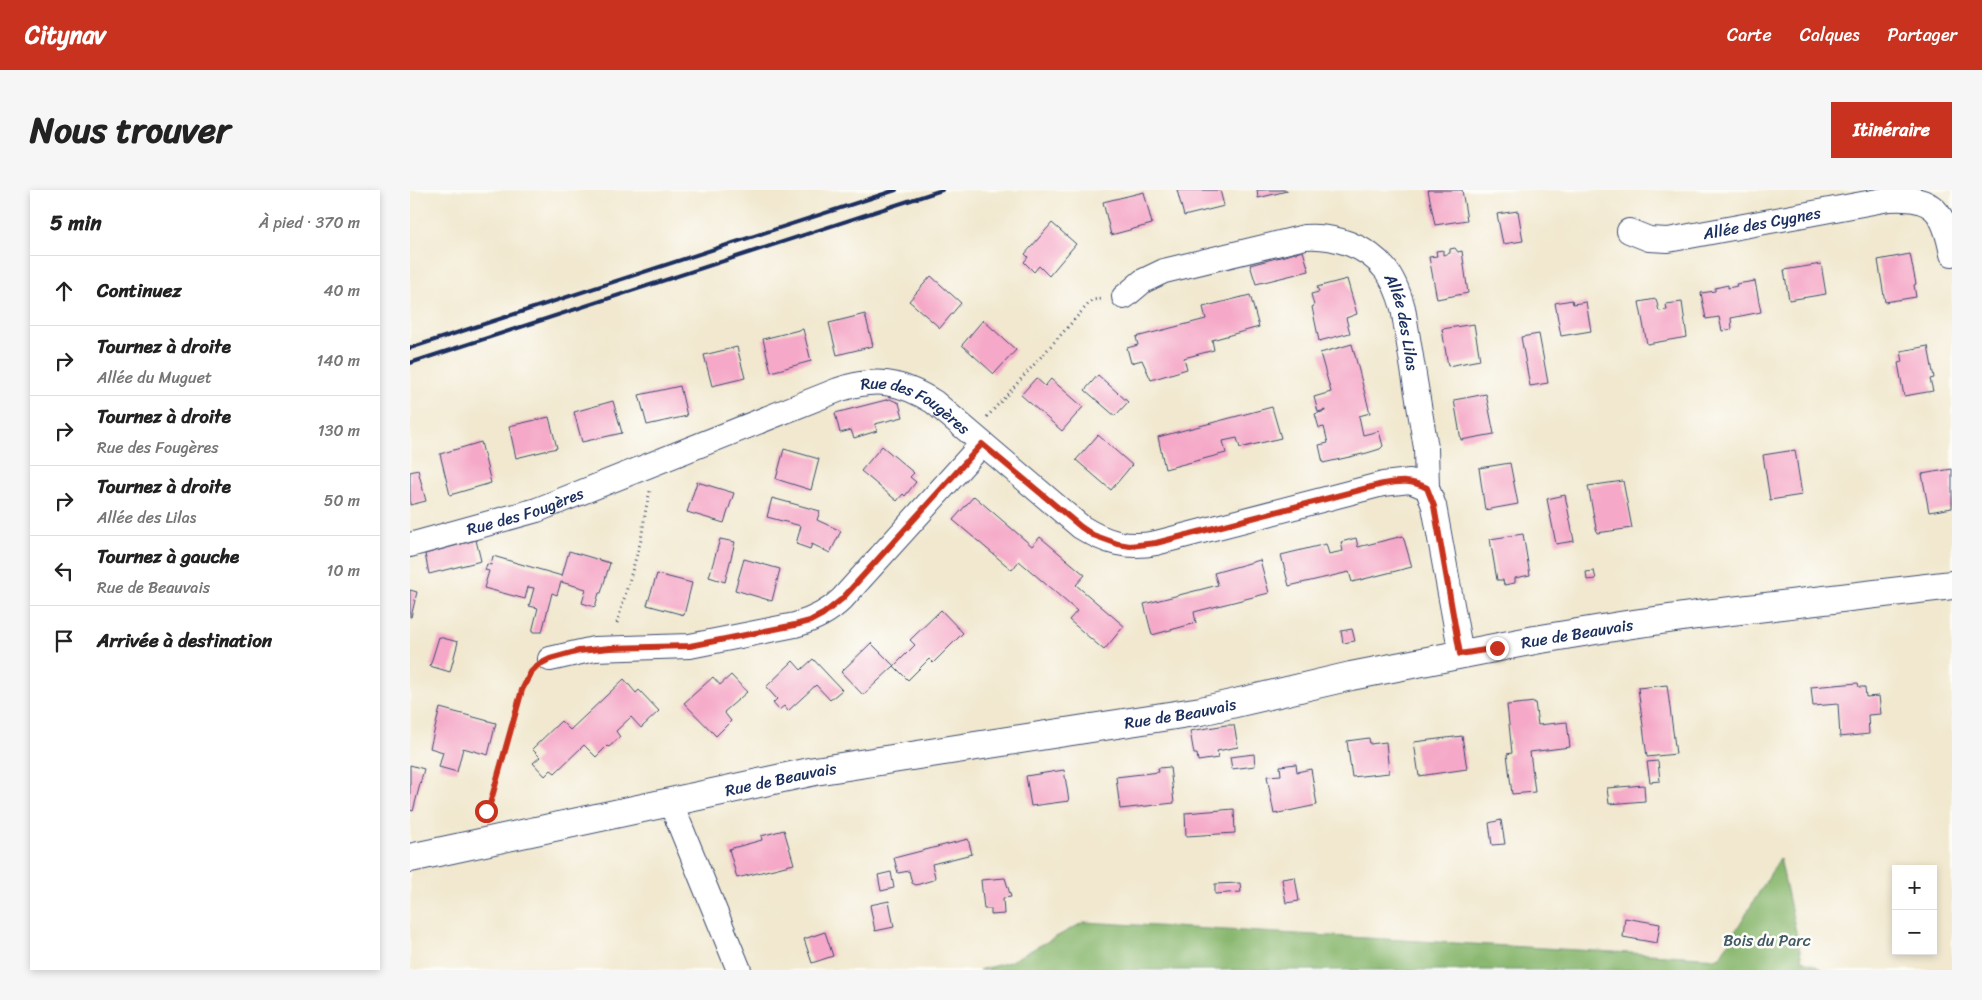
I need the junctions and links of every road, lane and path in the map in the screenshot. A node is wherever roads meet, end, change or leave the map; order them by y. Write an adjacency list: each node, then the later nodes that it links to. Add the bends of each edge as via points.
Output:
1 (1629, 231): 2 (street, Allée des Cygnes, via 1649,239 1668,240 1904,198 1917,200 1936,210 1947,229)
2 (1952, 254)
3 (1124, 297): 4 (path, via 1092,300); 6 (street, Allée des Lilas, via 1143,281 1164,272 1288,240 1318,236 1360,249 1385,268 1403,308 1426,448)
4 (976, 439): 5 (street, Rue des Fougères, via 922,394 896,384 866,382 838,390); 6 (street, Rue des Fougères, via 1081,527 1105,540 1130,546 1156,543 1383,484 1410,481); 9 (street, via 842,599 823,614 795,625 690,646)
5 (658, 463): 7 (street, Rue des Fougères, via 537,510); 9 (path, via 641,540)
6 (1427, 488): 10 (street, Allée des Lilas, via 1434,506)
7 (410, 545)
8 (1952, 585): 10 (street, Rue de Beauvais, via 1626,625)
9 (610, 648): 11 (street, via 579,651)
10 (1460, 654): 12 (street, Rue de Beauvais, via 1200,711 847,765)
11 (550, 659): 13 (path, via 538,665 526,680 490,804)
12 (670, 801): 14 (street, Rue de Beauvais); 15 (street)
13 (478, 818)
14 (410, 858)
15 (739, 970)

